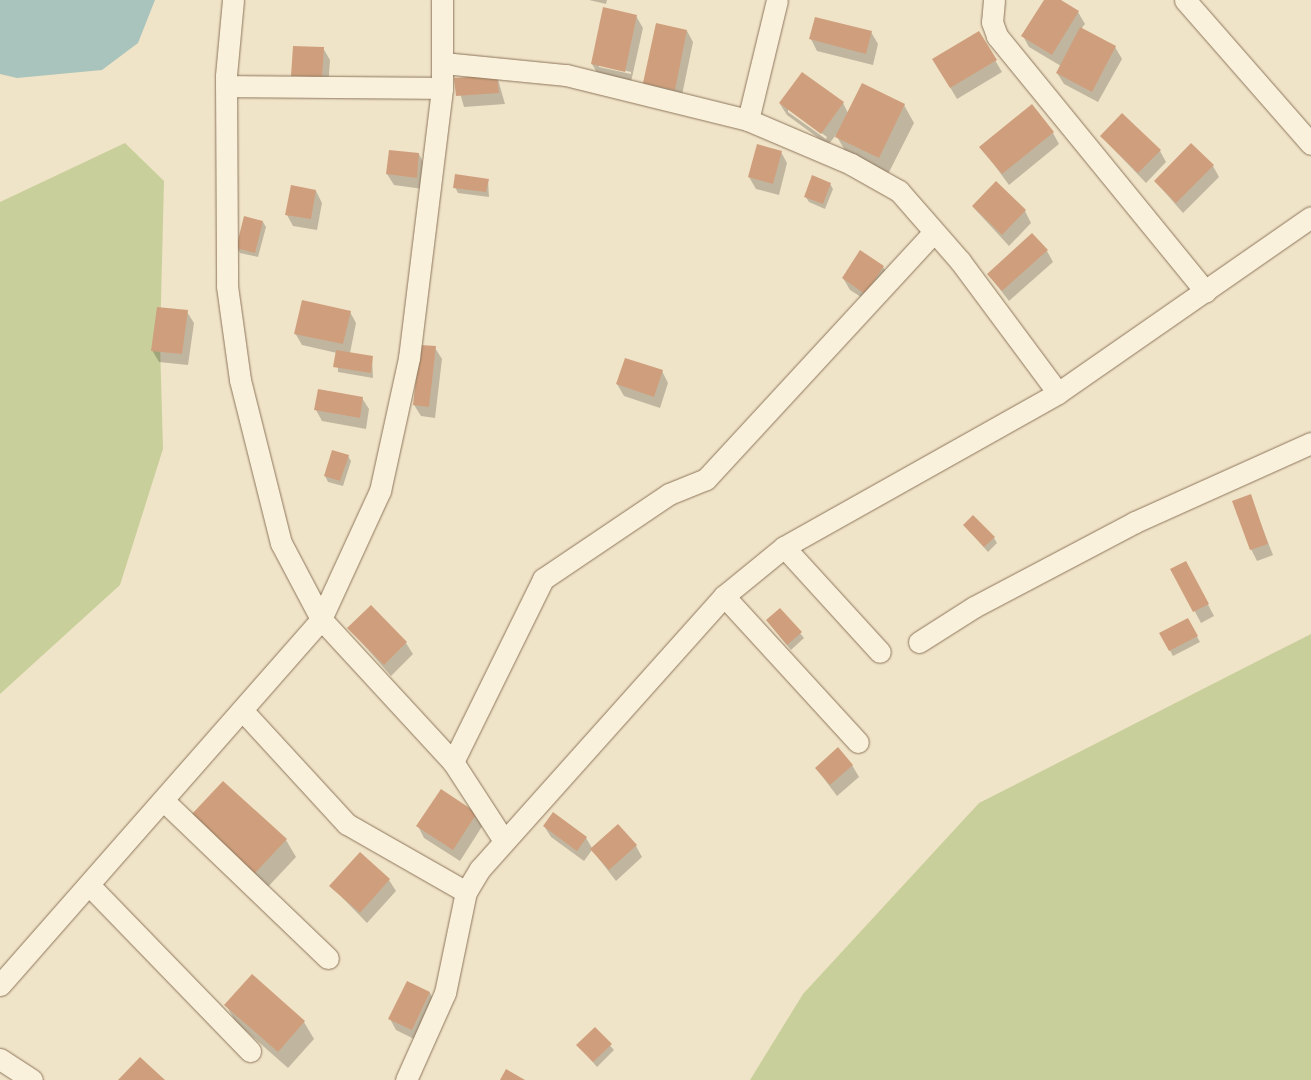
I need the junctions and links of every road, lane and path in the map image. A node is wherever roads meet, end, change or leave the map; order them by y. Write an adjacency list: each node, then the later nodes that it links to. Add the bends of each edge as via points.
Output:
1 (233, 0): 7 (street)
2 (442, 0): 6 (street)
3 (777, 0): 9 (street)
4 (994, 0): 13 (street, via 992,22 997,36)
5 (1185, 0): 10 (street)
6 (443, 63): 8 (street); 9 (street, via 566,75)
7 (226, 86): 8 (street); 18 (street, via 227,286 240,380 281,543)
8 (442, 88): 18 (street, via 409,358 380,491)
9 (748, 120): 12 (street, via 800,139 899,191)
10 (1311, 144)
11 (1311, 217): 13 (street)
12 (934, 232): 14 (street, via 960,260); 23 (street, via 706,479 669,494 543,579)
13 (1206, 292): 14 (street)
14 (1058, 393): 16 (street)
15 (1311, 443): 19 (street, via 1135,522 974,607)
16 (784, 547): 17 (street); 20 (street)
17 (724, 596): 22 (street); 25 (street)
18 (321, 619): 21 (street); 23 (street)
19 (919, 642)
20 (880, 652)
21 (242, 710): 24 (street); 27 (street, via 347,824)
22 (858, 742)
23 (453, 762): 25 (street)
24 (164, 801): 26 (street); 28 (street)
25 (504, 838): 27 (street)
26 (90, 886): 29 (street); 30 (street)
27 (466, 892): 33 (street, via 445,993)
28 (328, 958)
29 (0, 985)
30 (250, 1051)
31 (0, 1059): 32 (street)
32 (32, 1080)
33 (406, 1080)

